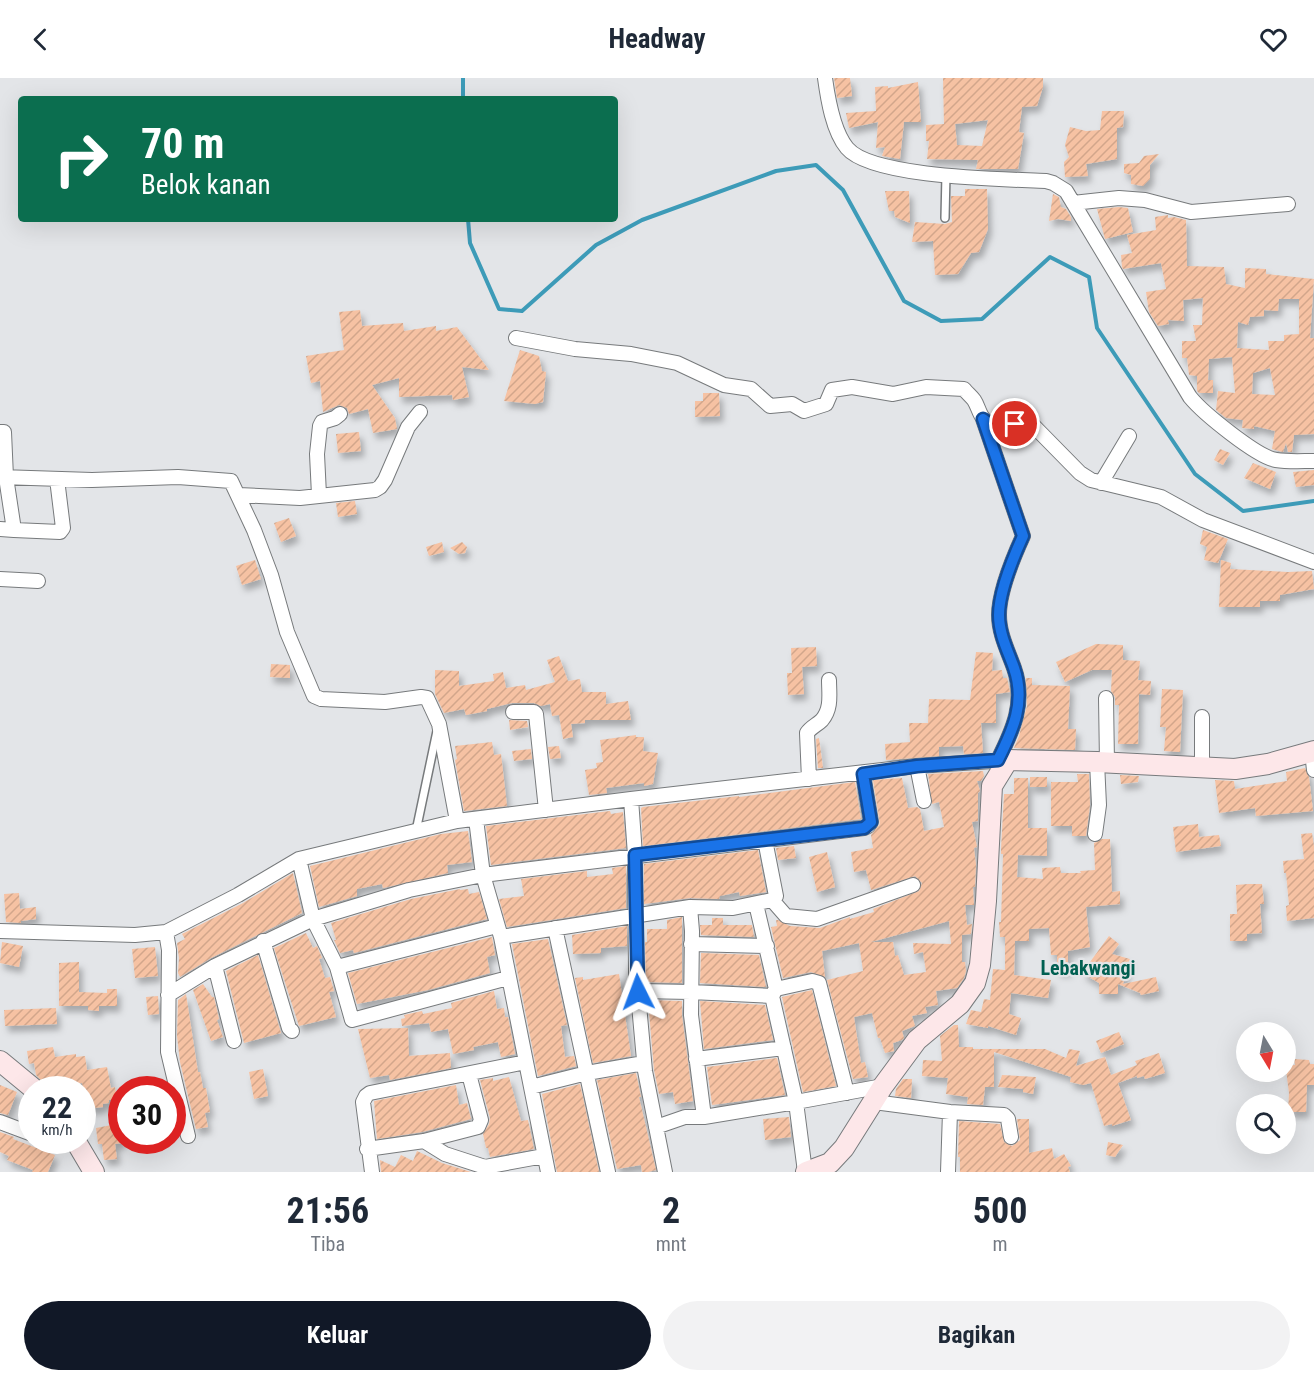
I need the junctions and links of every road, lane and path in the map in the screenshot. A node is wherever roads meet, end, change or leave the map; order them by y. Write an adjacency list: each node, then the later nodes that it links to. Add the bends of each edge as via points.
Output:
1 (825, 78): 2 (street, via 840,136 858,158 891,168)
2 (946, 174): 3 (street, via 1053,183 1066,191); 5 (lane)
3 (1073, 203): 4 (street, via 1128,198 1160,202 1191,212); 12 (street, via 1198,408 1275,460)
4 (1288, 204)
5 (945, 218)
6 (516, 338): 9 (street, via 677,363 724,385 751,389 770,406 792,404 804,411 826,404 832,390 852,387 893,393 926,387 964,389)
7 (420, 411): 17 (street, via 408,427 380,487)
8 (340, 414): 17 (street, via 320,426)
9 (983, 419): 15 (street, via 994,428 1004,428 1023,415 1080,473); 28 (street, via 1023,536 999,613 1003,639 1015,670 1018,715)
10 (0, 432): 13 (street, via 4,432)
11 (1129, 436): 15 (street)
12 (1313, 458)
13 (3, 477): 14 (street); 18 (street)
14 (57, 479): 16 (street, via 178,477 230,481); 18 (street, via 63,528 60,532)
15 (1101, 483): 19 (street, via 1161,497 1203,520)
16 (238, 495): 17 (street); 26 (street, via 314,696 385,702 427,698)
17 (319, 495)
18 (7, 530)
19 (1314, 562)
20 (0, 579): 21 (street)
21 (38, 581)
22 (829, 680): 33 (street, via 829,707 807,733)
23 (1106, 698): 29 (street)
24 (513, 712): 36 (street, via 536,714)
25 (1202, 717): 31 (street)
26 (439, 724): 38 (street); 39 (lane)
27 (1313, 758): 31 (street, via 1235,769)
28 (1003, 760): 29 (street); 30 (street); 77 (street, via 992,786 985,911 975,983 960,1004 917,1040)
29 (1102, 762): 31 (street); 40 (street)
30 (917, 766): 32 (street); 35 (street)
31 (1202, 768)
32 (863, 774): 33 (street); 41 (street, via 871,822 868,826)
33 (809, 779): 34 (street)
34 (631, 799): 36 (street); 42 (street)
35 (924, 801)
36 (546, 810): 37 (street)
37 (476, 819): 38 (street); 44 (street)
38 (457, 821): 39 (street)
39 (416, 831): 43 (street)
40 (1095, 834)
41 (765, 840): 42 (street); 46 (street, via 776,896)
42 (635, 855): 44 (street); 49 (street)
43 (299, 859): 50 (street); 53 (street)
44 (483, 875): 50 (street, via 409,890); 54 (street)
45 (913, 885): 46 (street, via 817,919 786,916)
46 (772, 900): 47 (street)
47 (756, 904): 48 (street); 57 (street)
48 (690, 907): 49 (street); 56 (street)
49 (635, 915): 51 (street); 61 (street)
50 (313, 919): 55 (street); 59 (street)
51 (555, 928): 54 (street); 72 (street)
52 (0, 931): 53 (street, via 135,935)
53 (166, 932): 64 (street)
54 (499, 932): 59 (street); 60 (street)
55 (263, 942): 58 (street); 65 (street)
56 (691, 944): 57 (street); 62 (street)
57 (767, 946): 63 (street)
58 (215, 966): 64 (street); 66 (street)
59 (337, 967): 60 (street, via 352,1020)
60 (508, 978): 70 (street)
61 (638, 992): 62 (street); 71 (street)
62 (691, 992): 63 (street); 68 (street)
63 (774, 992): 67 (street); 76 (street, via 812,981 819,983)
64 (168, 994): 84 (street, via 168,1052)
65 (292, 1031)
66 (234, 1041)
67 (784, 1048): 68 (street); 78 (street)
68 (696, 1059): 80 (street)
69 (0, 1061): 74 (street)
70 (526, 1062): 73 (street); 75 (street)
71 (644, 1063): 72 (street); 82 (street)
72 (586, 1073): 75 (street); 93 (street)
73 (469, 1074): 86 (street, via 480,1125); 87 (street, via 370,1093 363,1102)
74 (18, 1076)
75 (531, 1087): 89 (street)
76 (847, 1093): 77 (street); 78 (street)
77 (878, 1094): 79 (street); 95 (street, via 834,1160)
78 (796, 1102): 80 (street); 95 (street)
79 (950, 1112): 85 (street, via 1004,1115); 96 (street)
80 (704, 1117): 82 (street, via 685,1117)
81 (0, 1122): 83 (street)
82 (656, 1127): 94 (street)
83 (18, 1129)
84 (188, 1136)
85 (1011, 1137)
86 (424, 1141): 87 (street); 89 (street, via 445,1154 485,1167)
87 (368, 1149): 91 (street)
88 (83, 1154): 90 (street)
89 (544, 1156): 92 (street)
90 (94, 1172)
91 (372, 1172)
92 (548, 1172)
93 (608, 1172)
94 (665, 1172)
95 (806, 1172)
96 (948, 1172)

